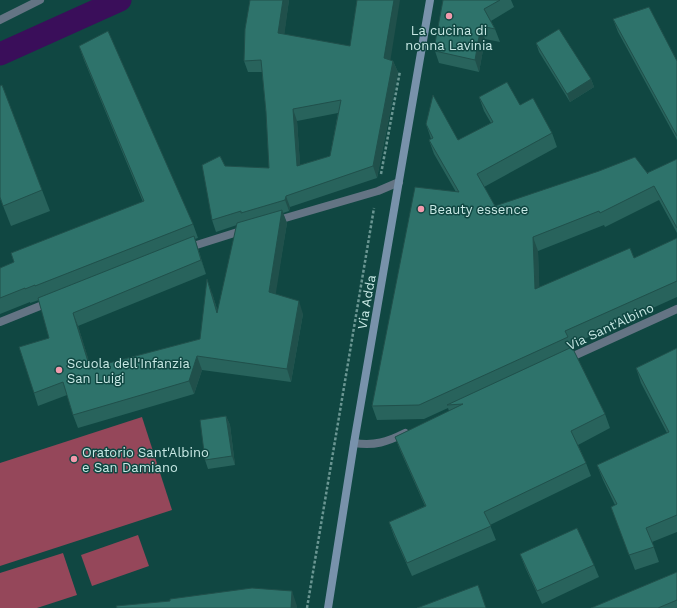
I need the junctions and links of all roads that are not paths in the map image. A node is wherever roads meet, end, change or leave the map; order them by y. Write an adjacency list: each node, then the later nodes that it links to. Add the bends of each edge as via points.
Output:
1 (40, 0): 3 (street)
2 (430, 0): 4 (main road, Via Adda)
3 (0, 20)
4 (399, 182): 5 (street, via 378,191); 13 (main road, Via Adda)
5 (265, 224)
6 (250, 229): 7 (street)
7 (183, 250)
8 (61, 298): 10 (street)
9 (677, 309): 11 (street, Via Sant'Albino)
10 (0, 322)
11 (562, 361)
12 (412, 430): 13 (street, via 377,444)
13 (354, 443): 14 (main road, Via Adda)
14 (328, 608)

